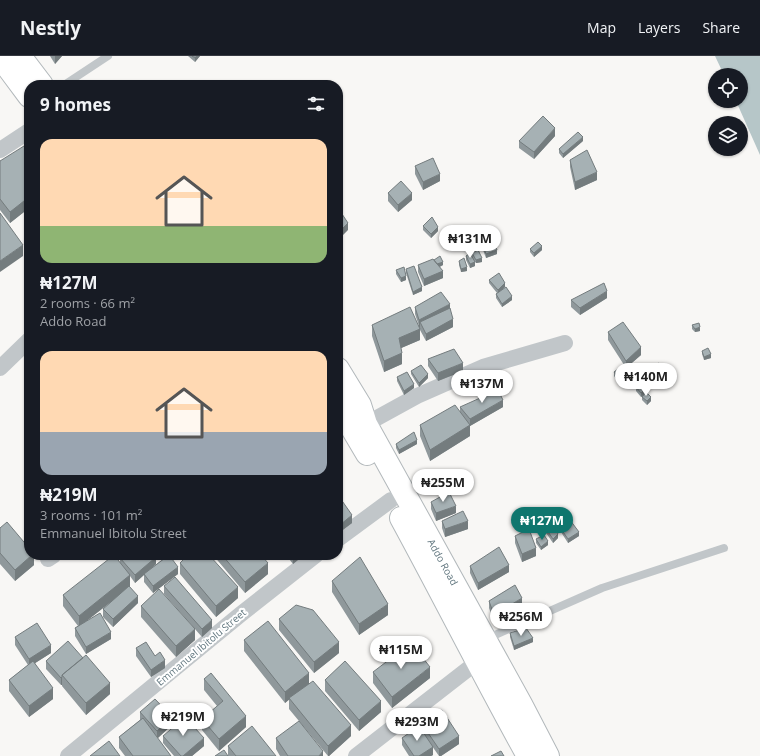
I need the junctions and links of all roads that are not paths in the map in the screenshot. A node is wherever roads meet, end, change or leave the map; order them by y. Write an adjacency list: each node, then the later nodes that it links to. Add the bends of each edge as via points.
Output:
1 (0, 56): 6 (main road)
2 (20, 56): 4 (main road)
3 (108, 56): 5 (lane)
4 (38, 80)
5 (72, 80)
6 (24, 89)
7 (24, 134): 8 (street)
8 (0, 150)
9 (565, 343): 14 (street, via 483,367 417,396)
10 (24, 352): 11 (street)
11 (0, 368)
12 (343, 377): 14 (main road, Addo Road, via 360,405)
13 (343, 414): 15 (main road, Addo Road)
14 (366, 424): 19 (main road, Addo Road)
15 (391, 500): 16 (street); 20 (main road, Addo Road)
16 (343, 535)
17 (724, 548): 19 (lane, via 602,588)
18 (310, 560): 21 (street, Emmanuel Ibitolu Street)
19 (486, 640): 24 (main road, Addo Road)
20 (477, 662): 22 (street); 23 (main road, Addo Road)
21 (68, 756)
22 (356, 756)
23 (528, 756)
24 (548, 756)

